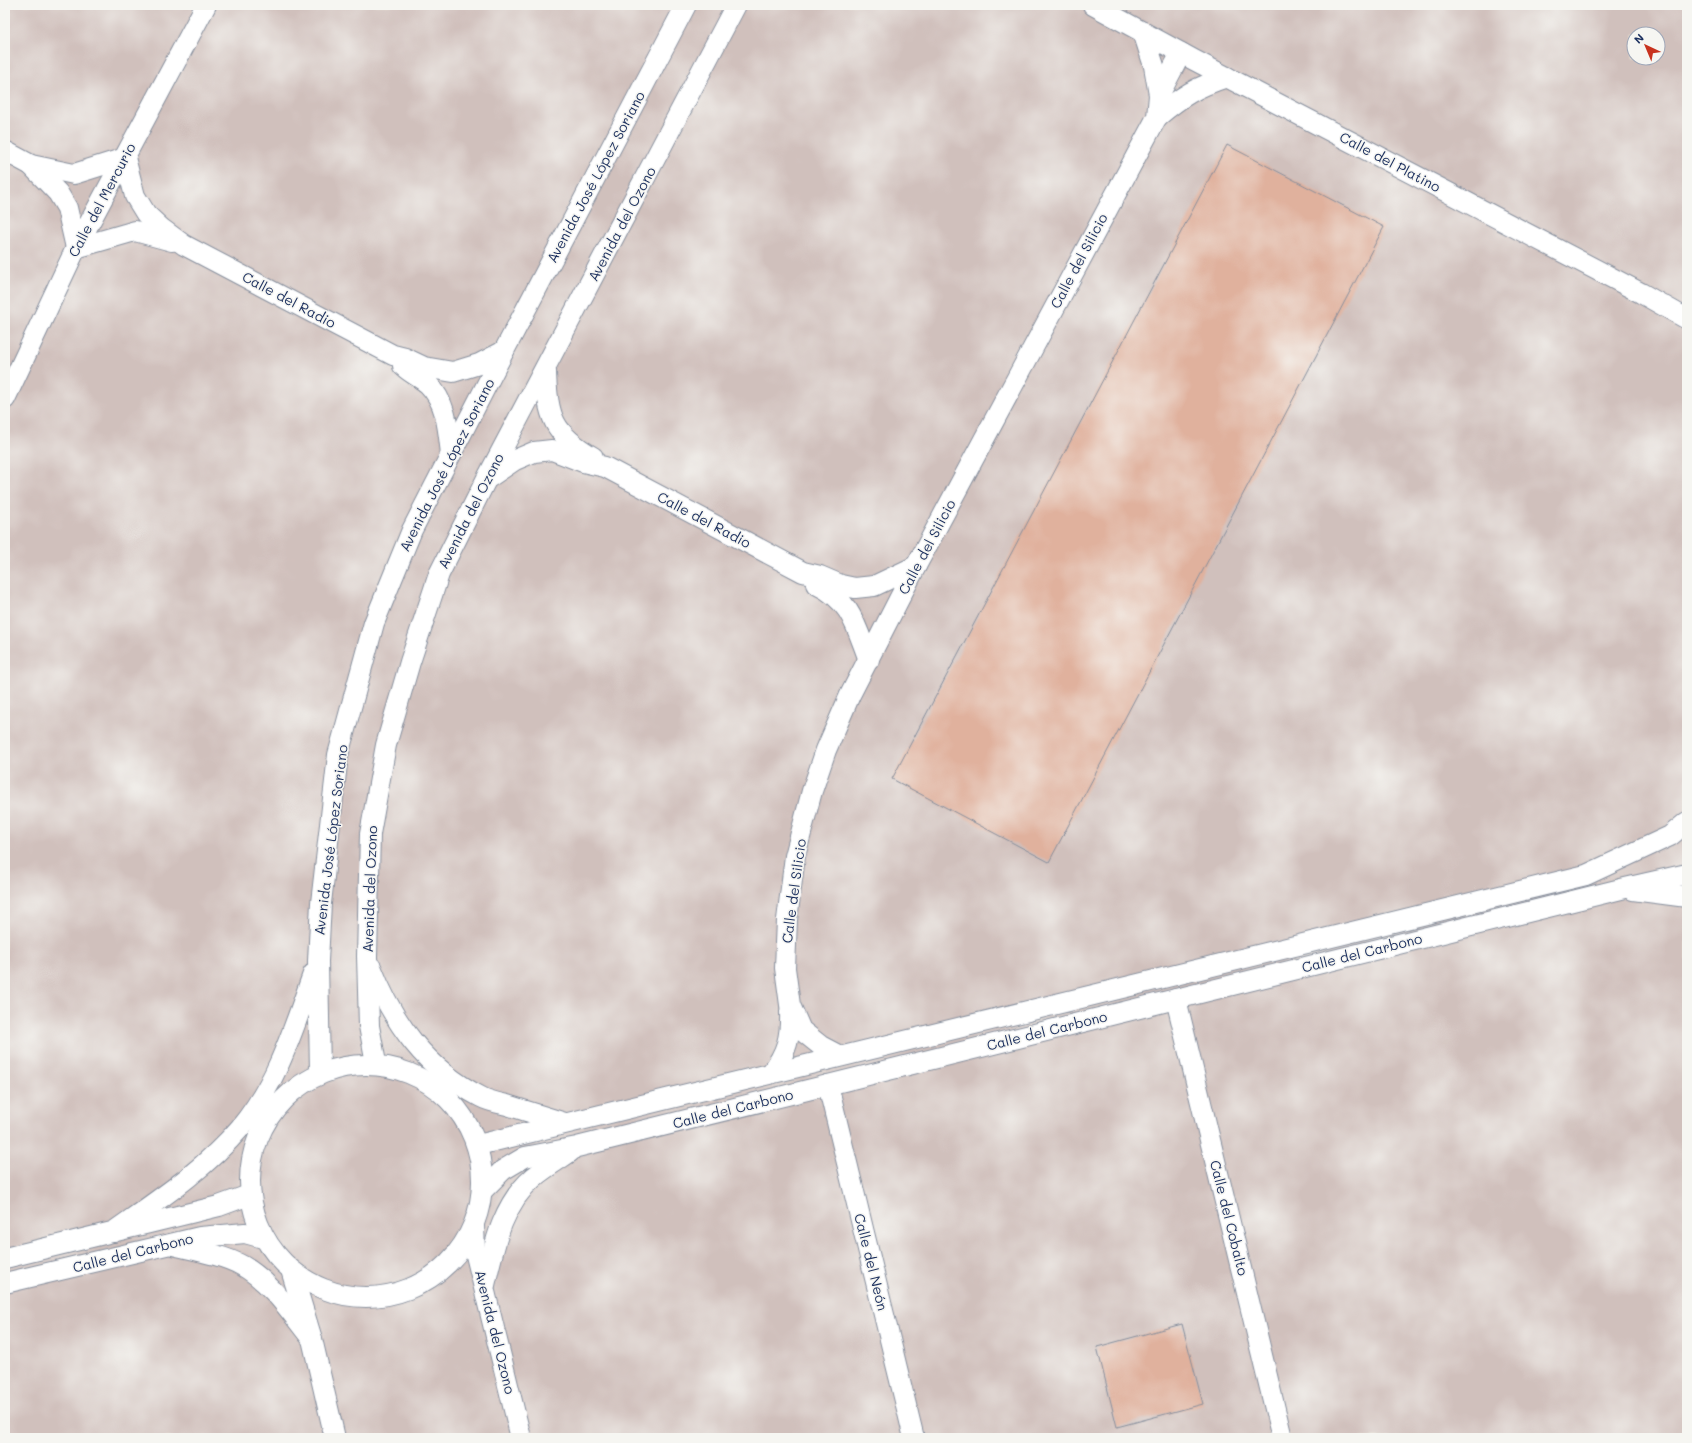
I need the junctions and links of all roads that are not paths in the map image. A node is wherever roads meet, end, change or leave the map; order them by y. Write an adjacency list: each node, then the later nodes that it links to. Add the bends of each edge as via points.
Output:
1 (206, 5): 10 (street, Calle del Mercurio)
2 (686, 5): 15 (street, Avenida José López Soriano)
3 (736, 5): 17 (street, Avenida del Ozono)
4 (1093, 5): 5 (street, Calle del Platino)
5 (1143, 32): 6 (street, Calle del Platino); 8 (street, via 1154,66)
6 (1187, 56): 7 (street, Calle del Platino); 8 (street, Calle del Silicio)
7 (1227, 77): 8 (street, Calle del Silicio); 14 (street, Calle del Platino)
8 (1162, 106): 22 (street, Calle del Silicio)
9 (5, 151): 11 (street)
10 (125, 158): 11 (street, via 74,174); 12 (street, Calle del Radio, via 135,196 146,214); 13 (street, Calle del Mercurio)
11 (31, 165): 13 (street, via 58,193 67,208)
12 (184, 245): 13 (street, Calle del Radio, via 135,231); 16 (street, Calle del Radio)
13 (76, 248): 18 (street, Calle del Mercurio)
14 (1687, 319)
15 (504, 351): 16 (street, Calle del Radio, via 479,364 453,372 424,367 405,358); 19 (street, Avenida José López Soriano)
16 (393, 356): 19 (street, Calle del Radio, via 404,368 428,384 437,396 445,413)
17 (546, 369): 20 (street, Calle del Radio, via 546,397 560,433); 21 (street, Avenida del Ozono)
18 (5, 399)
19 (451, 454): 30 (street, Avenida José López Soriano, via 412,530 374,622 338,755 321,903)
20 (605, 467): 21 (street, Calle del Radio, via 552,450 534,452 515,460); 23 (street, Calle del Radio)
21 (486, 480): 29 (street, Avenida del Ozono, via 440,574 410,662 386,745 370,834)
22 (916, 566): 23 (street, Calle del Radio, via 874,586 855,588); 24 (street, Calle del Silicio)
23 (803, 572): 24 (street, Calle del Radio, via 812,582 825,588 847,608)
24 (869, 660): 32 (street, Calle del Silicio, via 850,695 826,750 795,856 785,968)
25 (1687, 822): 33 (street, Calle del Carbono, via 1670,836 1586,875)
26 (1687, 874): 27 (street, Calle del Carbono)
27 (1622, 889): 28 (street, Calle del Carbono); 31 (street, Calle del Carbono)
28 (1687, 897)
29 (367, 956): 34 (street, Avenida del Ozono, via 368,1026); 38 (street, via 378,985 399,1025 422,1054 446,1075 481,1097)
30 (318, 961): 35 (street, Avenida José López Soriano); 44 (street, Avenida José López Soriano, via 276,1071 240,1128 186,1180)
31 (1176, 999): 37 (street, Calle del Carbono); 55 (street, Calle del Cobalto)
32 (790, 1005): 33 (street, Calle del Silicio, via 801,1030 821,1046); 36 (street, Calle del Silicio, via 788,1043)
33 (840, 1056): 36 (street, Calle del Carbono)
34 (376, 1063): 35 (street, via 347,1065); 39 (street, via 420,1076 456,1105)
35 (320, 1072): 42 (street, via 279,1102 253,1145)
36 (771, 1073): 38 (street, Calle del Carbono)
37 (828, 1085): 40 (street, Calle del Carbono); 54 (street, Calle del Neón)
38 (565, 1123): 39 (street, Calle del Carbono)
39 (478, 1145): 41 (street)
40 (577, 1147): 41 (street, Calle del Carbono, via 525,1158 503,1170); 50 (street, via 533,1178 512,1202 499,1230)
41 (483, 1190): 43 (street)
42 (249, 1196): 44 (street, Calle del Carbono); 45 (street)
43 (474, 1226): 48 (street, via 450,1262 415,1287 408,1289 373,1298 330,1293); 50 (street, Avenida del Ozono, via 475,1251)
44 (113, 1232): 47 (street, Calle del Carbono)
45 (263, 1238): 46 (street, Calle del Carbono, via 245,1233 200,1237); 48 (street)
46 (169, 1244): 49 (street, Calle del Carbono); 51 (street, via 242,1266 262,1281)
47 (5, 1258)
48 (292, 1273): 51 (street)
49 (5, 1284)
50 (484, 1289): 53 (street, Avenida del Ozono)
51 (312, 1339): 52 (street)
52 (335, 1438)
53 (521, 1438)
54 (914, 1438)
55 (1282, 1438)

